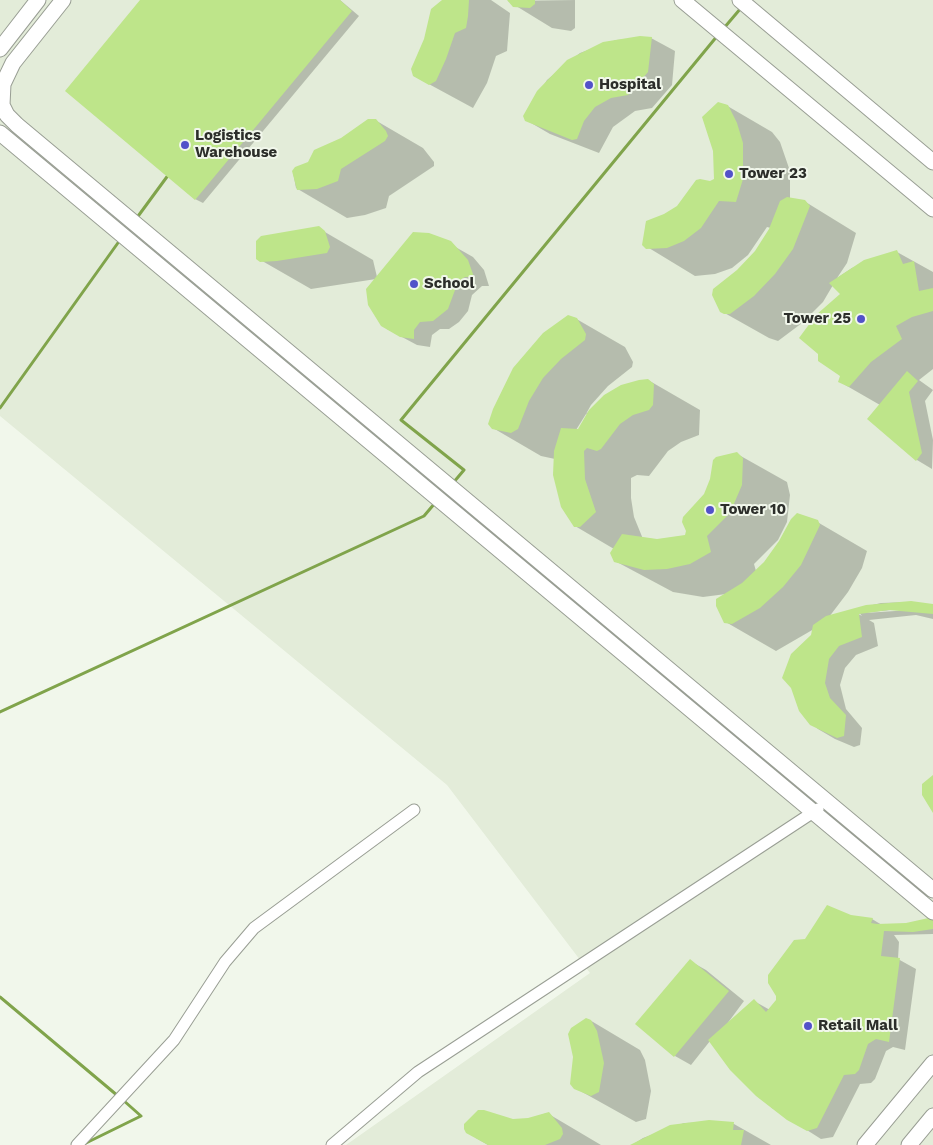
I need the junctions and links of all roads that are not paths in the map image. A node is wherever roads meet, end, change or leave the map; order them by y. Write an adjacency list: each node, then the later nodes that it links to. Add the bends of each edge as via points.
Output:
1 (38, 0): 5 (street)
2 (62, 0): 9 (street, via 7,72 1,93 7,115)
3 (682, 0): 8 (street)
4 (745, 4): 7 (street)
5 (0, 49)
6 (0, 133): 11 (street)
7 (933, 162)
8 (933, 209)
9 (828, 802): 11 (street); 12 (street)
10 (414, 810): 16 (street, via 249,934 225,962 174,1040)
11 (813, 812): 13 (street); 17 (street, via 418,1072)
12 (933, 890)
13 (933, 912)
14 (933, 1064): 18 (street)
15 (933, 1116): 19 (street)
16 (77, 1145)
17 (332, 1145)
18 (865, 1145)
19 (908, 1145)

